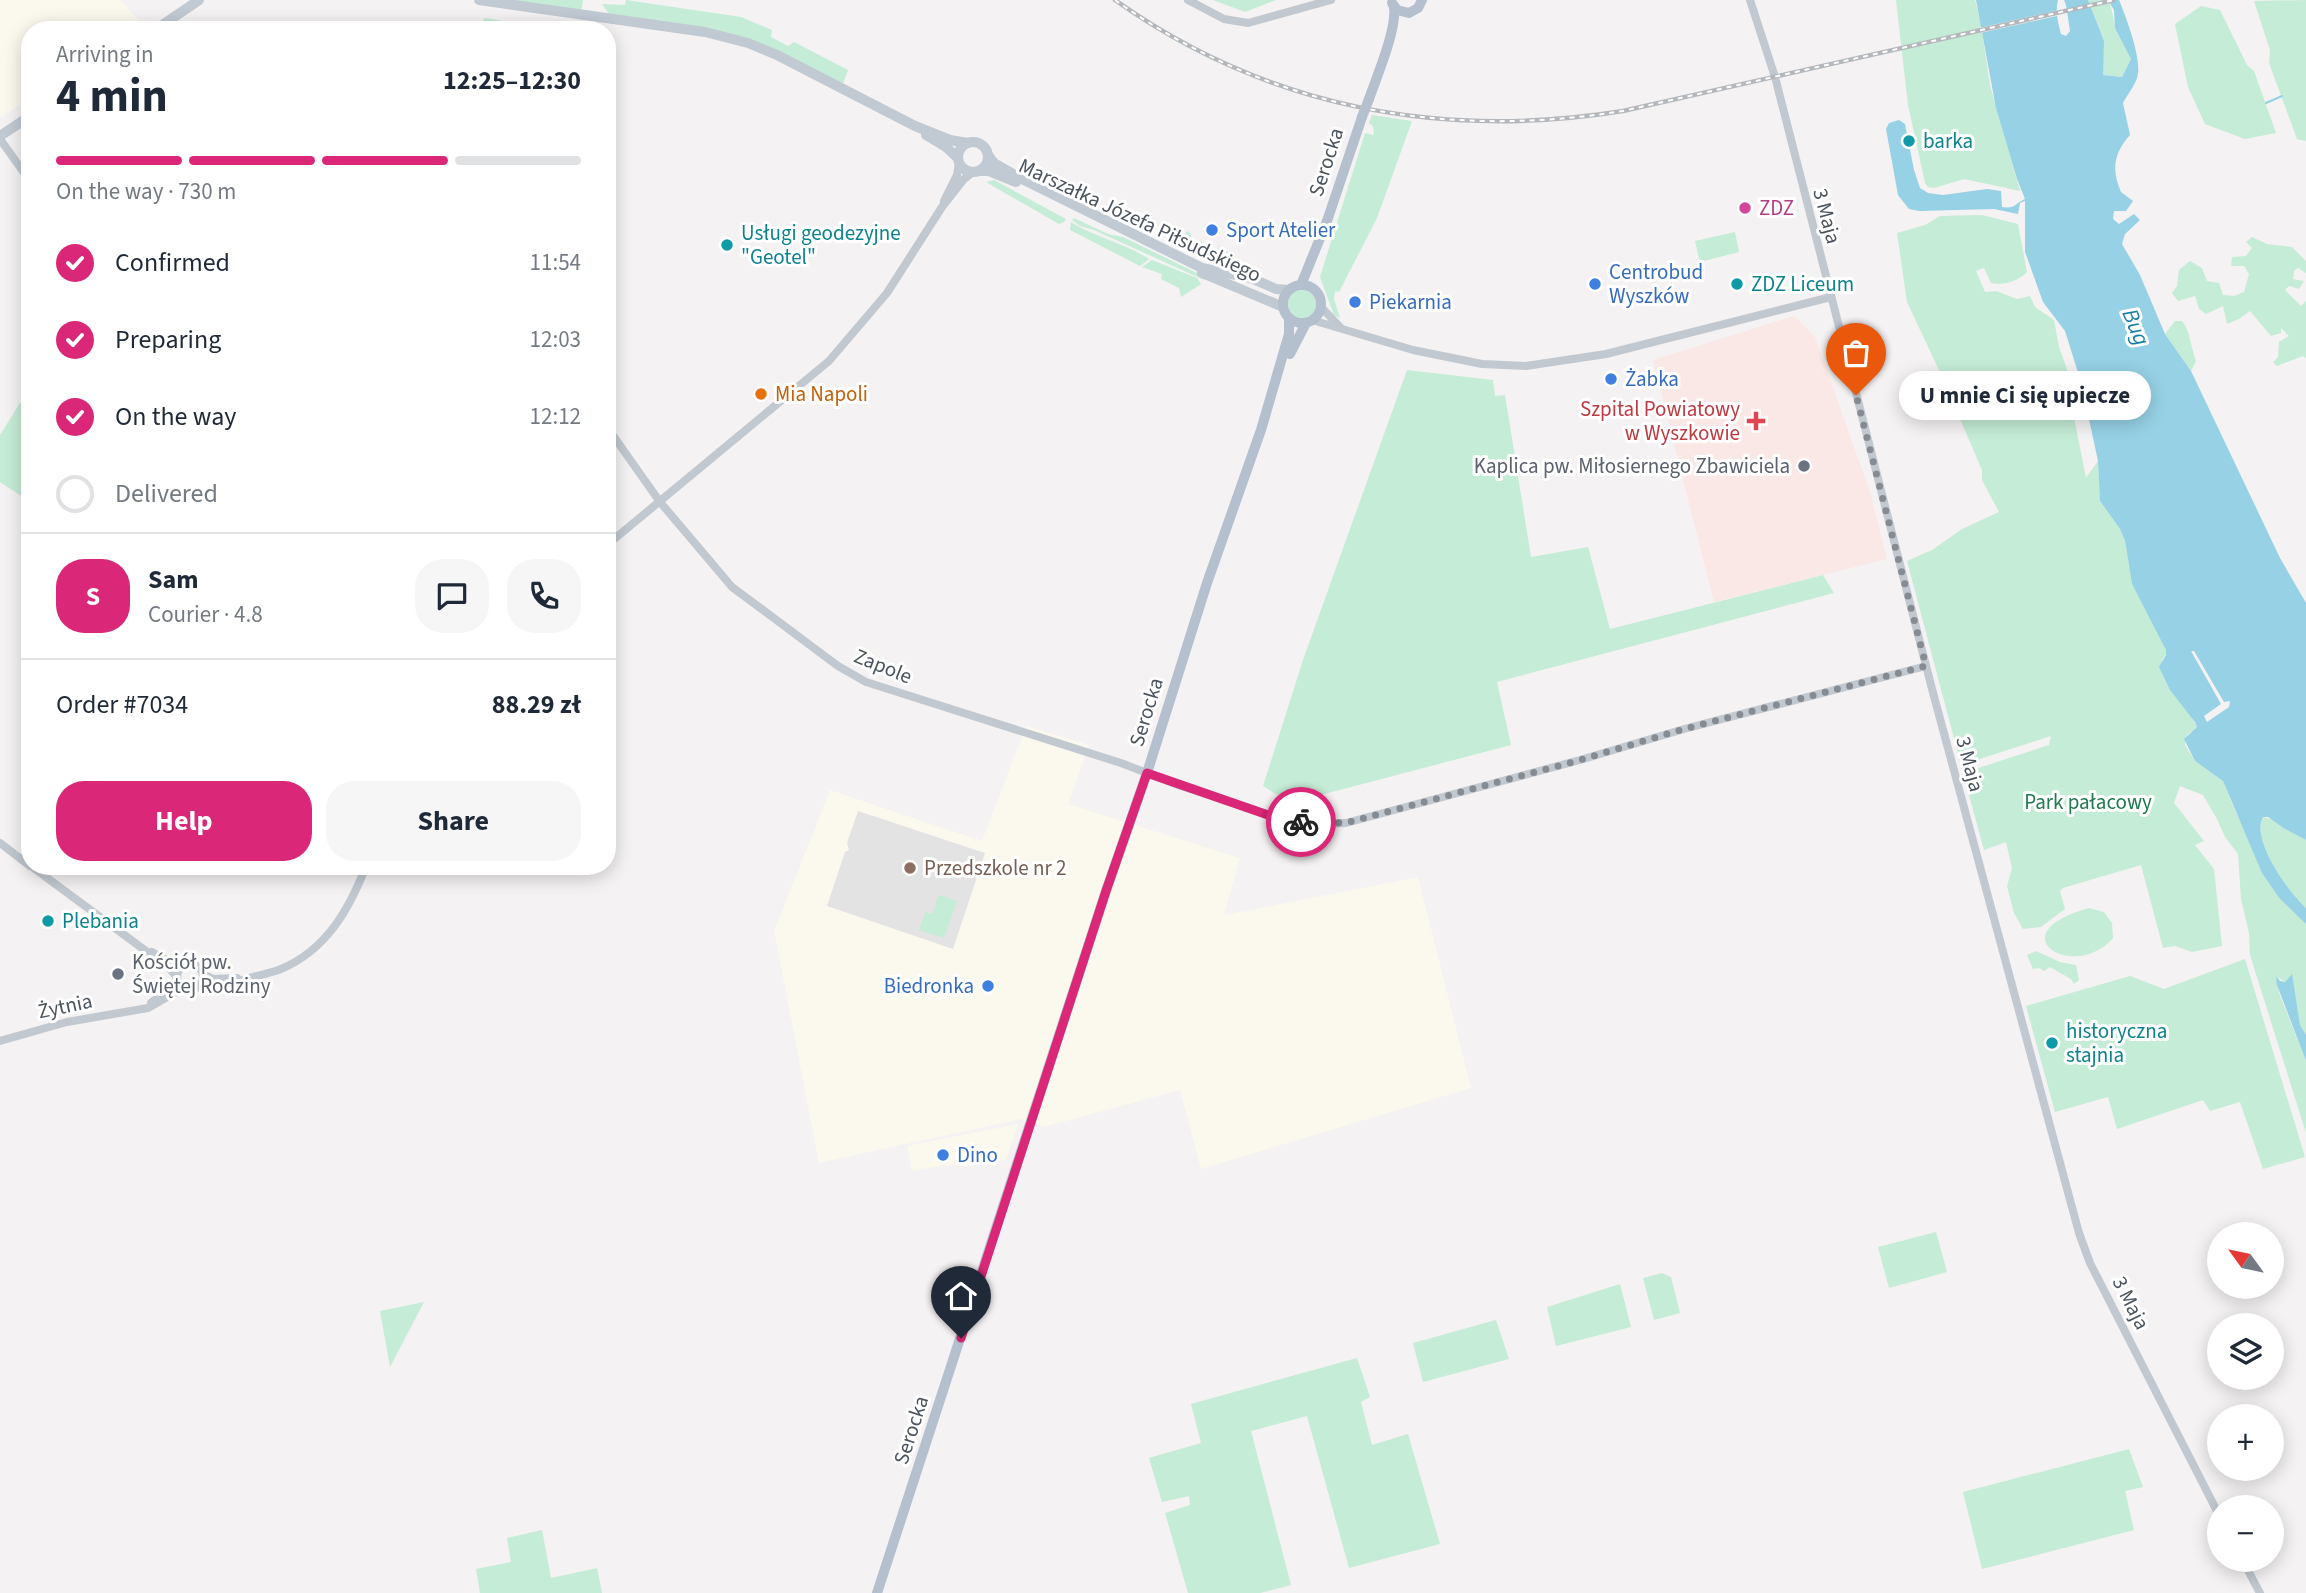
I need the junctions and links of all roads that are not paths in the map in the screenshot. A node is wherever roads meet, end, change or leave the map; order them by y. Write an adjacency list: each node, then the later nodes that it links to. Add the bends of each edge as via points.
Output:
1 (199, 0): 9 (main road)
2 (479, 0): 12 (main road, via 737,40 777,55)
3 (1188, 0): 4 (street, via 1224,19 1248,23)
4 (1331, 0)
5 (1422, 0): 8 (main road)
6 (1750, 0): 24 (street, 3 Maja, via 1775,77)
7 (1392, 2): 8 (main road, via 1401,12); 10 (main road, via 1395,15)
8 (1409, 13): 10 (main road)
9 (168, 21)
10 (1387, 47): 20 (main road, Serocka, bridge)
11 (21, 122): 13 (main road)
12 (915, 126): 14 (main road); 16 (main road)
13 (0, 137): 17 (street)
14 (968, 143): 15 (main road, via 981,144); 16 (main road, via 960,149)
15 (988, 155): 18 (main road, via 986,164); 22 (main road, Marszałka Józefa Piłsudskiego, via 1020,178 1202,268)
16 (958, 161): 18 (main road, via 964,170); 19 (street, via 957,175)
17 (21, 168)
18 (976, 172): 19 (street, via 964,179); 25 (main road, Marszałka Józefa Piłsudskiego, via 989,171 1013,181 1230,287)
19 (942, 207): 32 (street, via 887,293 838,352)
20 (1327, 220): 21 (main road, Serocka); 23 (main road, Serocka, via 1314,278)
21 (1301, 285): 22 (main road); 23 (main road)
22 (1289, 290): 25 (main road)
23 (1316, 292): 26 (main road)
24 (1831, 297): 29 (street, via 1606,354 1526,366 1482,364 1386,343); 34 (street, 3 Maja)
25 (1283, 307): 27 (main road)
26 (1321, 307): 28 (main road); 29 (street)
27 (1289, 318): 28 (main road); 30 (main road, Serocka, via 1289,334)
28 (1309, 321): 29 (street); 30 (main road, Serocka, via 1298,334)
29 (1340, 327)
30 (1270, 401): 35 (main road, Serocka)
31 (616, 440): 32 (street, Zapole)
32 (660, 502): 33 (street); 35 (street, Zapole, via 732,587 866,682)
33 (616, 538)
34 (1926, 666): 35 (street, Zapole, via 1346,823 1291,821); 49 (street, 3 Maja, via 2082,1242)
35 (1147, 773): 51 (main road, Serocka)
36 (0, 844): 37 (street)
37 (21, 859)
38 (42, 875): 40 (street)
39 (362, 875): 44 (street, via 346,911 324,940 290,965)
40 (140, 947): 41 (street); 43 (street)
41 (184, 965): 42 (street, via 196,965); 43 (street)
42 (203, 974): 44 (street, via 213,979); 45 (street)
43 (177, 978): 46 (street); 47 (street, Żytnia)
44 (247, 978): 45 (street, via 225,986)
45 (201, 984): 46 (street, via 191,990)
46 (183, 988): 47 (street, Żytnia, via 156,1005)
47 (139, 1009): 48 (street, Żytnia)
48 (0, 1041)
49 (2209, 1495)
50 (2249, 1572): 52 (street)
51 (877, 1593)
52 (2260, 1593)

